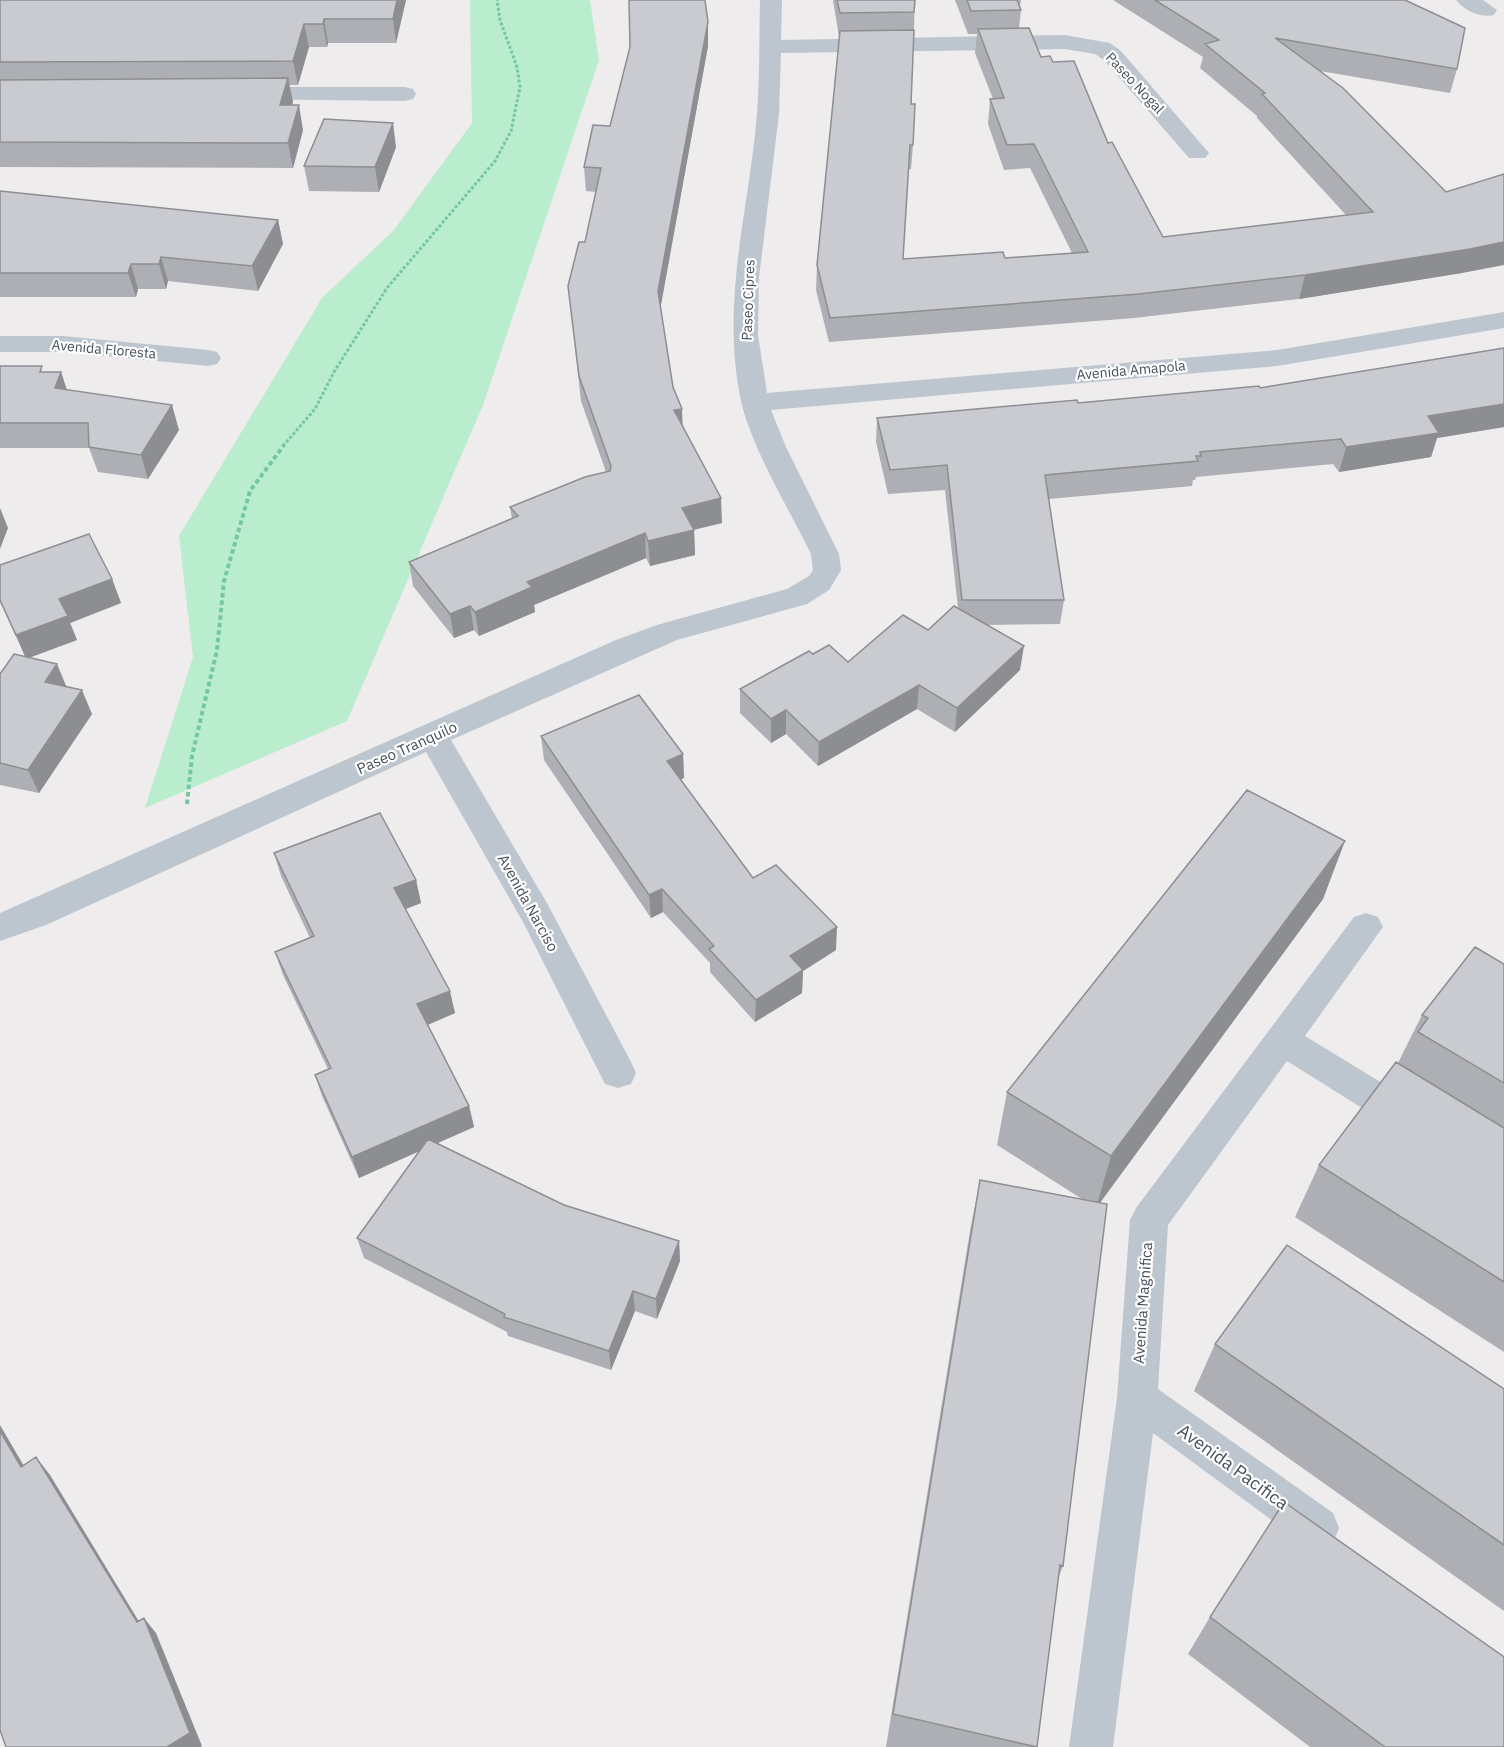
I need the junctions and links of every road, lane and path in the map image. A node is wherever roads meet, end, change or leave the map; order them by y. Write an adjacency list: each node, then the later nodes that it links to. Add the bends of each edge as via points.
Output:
1 (497, 0): 13 (path, via 520,87 511,131 495,161 387,288 315,409 250,491 224,581 217,650 192,756 186,800)
2 (771, 0): 3 (street, Paseo Cipres)
3 (770, 47): 6 (street, Paseo Nogal, via 1065,42 1102,48); 10 (street, Paseo Cipres, via 768,114 746,278 745,335)
4 (226, 94): 5 (street)
5 (405, 94)
6 (1197, 153)
7 (1504, 320): 10 (street, Avenida Amapola, via 1277,358)
8 (0, 344): 9 (street, Avenida Floresta, via 63,344)
9 (208, 358)
10 (755, 403): 11 (street, Paseo Cipres, via 772,447 825,554 827,570)
11 (819, 584): 12 (street, Paseo Tranquilo, via 797,597 668,632 627,648)
12 (433, 736): 13 (street, Paseo Tranquilo); 17 (street, Avenida Narciso, via 536,914)
13 (196, 842): 14 (street, Paseo Tranquilo)
14 (0, 927)
15 (1365, 927): 16 (street, Avenida Magnifica)
16 (1281, 1039): 18 (street); 19 (street, Avenida Magnifica, via 1149,1221)
17 (618, 1073)
18 (1433, 1134)
19 (1137, 1398): 20 (street, Avenida Pacifica); 21 (street, Avenida Magnifica)
20 (1350, 1551)
21 (1091, 1747)

